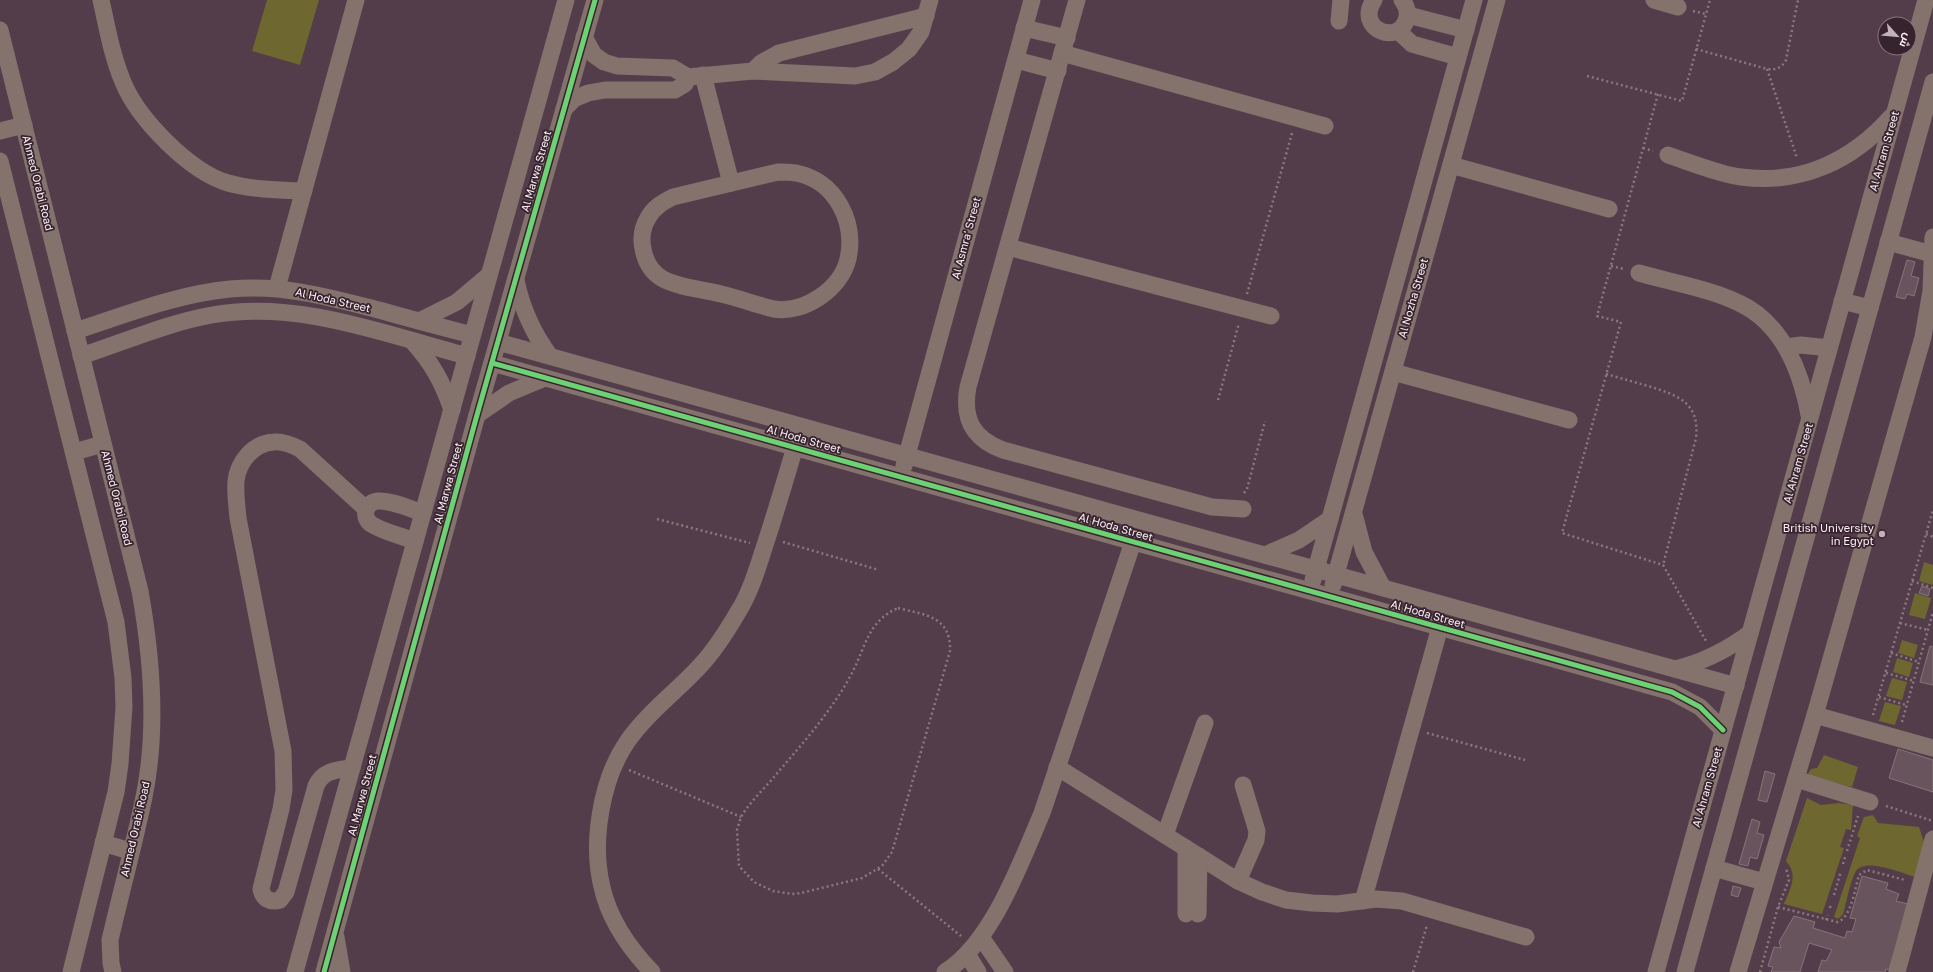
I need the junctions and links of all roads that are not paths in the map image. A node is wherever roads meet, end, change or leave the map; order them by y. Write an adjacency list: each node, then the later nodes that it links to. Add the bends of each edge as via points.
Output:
1 (101, 0): 39 (street, via 123,83 139,110 178,154 209,176 227,183 245,187)
2 (356, 0): 39 (street)
3 (566, 0): 46 (street, Al Marwa Street)
4 (595, 0): 22 (street, Al Marwa Street)
5 (930, 0): 16 (street)
6 (1032, 0): 18 (street, Al Asmra' Street)
7 (1077, 0): 23 (street)
8 (1340, 0): 17 (street)
9 (1474, 0): 21 (street, Al Nozha Street)
10 (1497, 0): 37 (street, Al Nozha Street)
11 (1654, 0): 15 (street)
12 (1926, 0): 31 (street, Al Ahram Street)
13 (1368, 2): 20 (street, via 1373,25 1382,32)
14 (1407, 5): 20 (street, via 1405,24); 21 (street)
15 (1678, 7)
16 (926, 16): 26 (street, via 779,53 761,63); 26 (street, via 921,32 909,49 875,72 855,76 834,76)
17 (1339, 21)
18 (1024, 28): 23 (street); 25 (street, Al Asmra' Street)
19 (0, 30): 32 (street, Ahmed Orabi Road)
20 (1398, 30): 24 (street, via 1412,44)
21 (1466, 30): 24 (street, Al Nozha Street)
22 (584, 38): 28 (street, via 594,56 604,62 616,66 673,68); 30 (street, Al Marwa Street)
23 (1065, 45): 27 (street); 33 (street)
24 (1458, 57): 78 (street, Al Nozha Street)
25 (1016, 60): 27 (street); 72 (street, Al Asmra' Street)
26 (754, 71): 28 (street)
27 (1058, 71): 43 (street)
28 (695, 76): 30 (street, via 675,90 605,90 588,93 574,99); 38 (street)
29 (1933, 82): 42 (street)
30 (564, 109): 47 (street, Al Marwa Street)
31 (1894, 114): 35 (street, via 1875,136 1852,153 1826,167 1803,174 1769,179 1740,177); 49 (street, Al Ahram Street)
32 (24, 125): 34 (street); 53 (street, Ahmed Orabi Road)
33 (1325, 126)
34 (0, 131)
35 (1668, 155)
36 (0, 161): 71 (street)
37 (1451, 165): 40 (street); 63 (street, Al Nozha Street)
38 (731, 183): 38 (street, via 778,172 797,173 830,191 841,206 848,223 850,242 848,261 839,278 827,292 811,302 793,308 774,309 678,285 662,278 650,267 642,251 642,234 647,218 658,205 673,197)
39 (304, 191): 48 (street)
40 (1609, 209)
41 (1933, 237): 44 (street)
42 (1888, 242): 44 (street); 50 (street)
43 (1008, 247): 51 (street); 75 (street, via 966,400 967,414 972,427 980,437 1003,450 1212,507)
44 (1932, 254): 91 (street, via 1930,296 1923,337)
45 (1639, 273): 57 (street, via 1739,302 1774,329)
46 (489, 274): 52 (street, via 457,302); 54 (street, Al Marwa Street)
47 (516, 279): 56 (street, Al Marwa Street); 61 (street, via 527,320)
48 (277, 288): 52 (street, Al Hoda Street, via 324,295); 53 (street, Al Hoda Street, via 206,292)
49 (1842, 301): 50 (street); 58 (street, Al Ahram Street)
50 (1870, 308): 105 (street)
51 (1271, 316)
52 (419, 321): 54 (street, Al Hoda Street)
53 (75, 330): 59 (street, Ahmed Orabi Road)
54 (472, 336): 60 (street, Al Marwa Street)
55 (413, 342): 59 (street, Al Hoda Street, via 324,318 256,311 211,315 189,320); 60 (street, Al Hoda Street); 65 (street, via 437,373)
56 (498, 342): 61 (street, Al Hoda Street); 62 (street, Al Marwa Street)
57 (1786, 347): 58 (street, via 1801,345); 68 (street, via 1804,389)
58 (1829, 348): 68 (street, Al Ahram Street)
59 (81, 356): 69 (street, Ahmed Orabi Road)
60 (467, 356): 65 (street, Al Marwa Street)
61 (550, 356): 72 (street, Al Hoda Street)
62 (492, 363): 64 (street, Al Hoda Street); 66 (street, Al Marwa Street)
63 (1393, 372): 67 (street); 76 (street, Al Nozha Street)
64 (545, 378): 66 (street, via 509,393); 70 (street, Al Hoda Street)
65 (452, 410): 77 (street, Al Marwa Street)
66 (477, 415): 110 (street, Al Marwa Street)
67 (1569, 420)
68 (1810, 421): 88 (street, Al Ahram Street)
69 (103, 444): 71 (street); 103 (street, Ahmed Orabi Road, via 140,591 150,659 149,762 144,797)
70 (795, 447): 73 (street, Al Hoda Street); 118 (street, via 754,580 740,611 722,640 700,666 647,716 627,743 614,764 601,810 598,848 602,888 616,924 638,958)
71 (74, 452): 102 (street, via 116,622 123,678 120,764)
72 (907, 455): 73 (street, Al Asmra' Street); 81 (street, Al Hoda Street)
73 (901, 477): 80 (street, Al Hoda Street)
74 (366, 509): 77 (street, via 370,504 382,501); 79 (street, via 371,524); 96 (street, via 300,449 287,443 273,442 259,446 247,454 239,466 236,481 238,518 283,751 282,802 261,889 265,898 274,902 280,900 286,892 320,778 328,772)
75 (1237, 509)
76 (1354, 512): 83 (street, Al Nozha Street); 84 (street, via 1364,552)
77 (423, 513): 79 (street, Al Marwa Street)
78 (1330, 519): 81 (street, via 1299,540); 82 (street, Al Nozha Street)
79 (415, 541): 96 (street, Al Marwa Street)
80 (1133, 542): 85 (street, Al Hoda Street); 95 (street)
81 (1265, 555): 82 (street, Al Hoda Street)
82 (1316, 569): 83 (street, Al Hoda Street); 85 (street, Al Nozha Street)
83 (1336, 574): 84 (street, Al Hoda Street); 86 (street, Al Nozha Street)
84 (1383, 588): 89 (street, Al Hoda Street)
85 (1310, 591): 86 (street, Al Hoda Street)
86 (1330, 597): 87 (street, Al Hoda Street)
87 (1440, 627): 93 (street, Al Hoda Street, via 1672,692 1700,707); 108 (street)
88 (1750, 633): 89 (street, via 1715,656); 90 (street, Al Ahram Street)
89 (1675, 669): 90 (street, Al Hoda Street)
90 (1736, 686): 93 (street, Al Ahram Street)
91 (1815, 715): 94 (street); 97 (street)
92 (1205, 722): 100 (street)
93 (1723, 730): 122 (street, Al Ahram Street)
94 (1933, 748)
95 (1057, 767): 100 (street); 112 (street, via 1024,857)
96 (352, 768): 115 (street, Al Marwa Street)
97 (1796, 779): 99 (street); 107 (street)
98 (1243, 785): 106 (street, via 1257,826 1257,835)
99 (1875, 803)
100 (1165, 835): 104 (street)
101 (1933, 839): 125 (street)
102 (103, 843): 103 (street); 113 (street)
103 (130, 851): 114 (street, Ahmed Orabi Road, via 110,940)
104 (1193, 852): 106 (street); 109 (street)
105 (1714, 868): 107 (street); 123 (street)
106 (1238, 881): 108 (street, via 1262,892 1299,902 1337,904)
107 (1764, 882): 124 (street)
108 (1363, 901): 111 (street, via 1389,899)
109 (1192, 914)
110 (336, 929): 116 (street, Al Marwa Street); 117 (street)
111 (1526, 936)
112 (974, 946): 119 (street); 120 (street); 121 (street)
113 (71, 972)
114 (114, 972)
115 (295, 972)
116 (324, 972)
117 (342, 972)
118 (652, 972)
119 (945, 972)
120 (978, 972)
121 (1005, 972)
122 (1656, 972)
123 (1685, 972)
124 (1738, 972)
125 (1897, 972)

